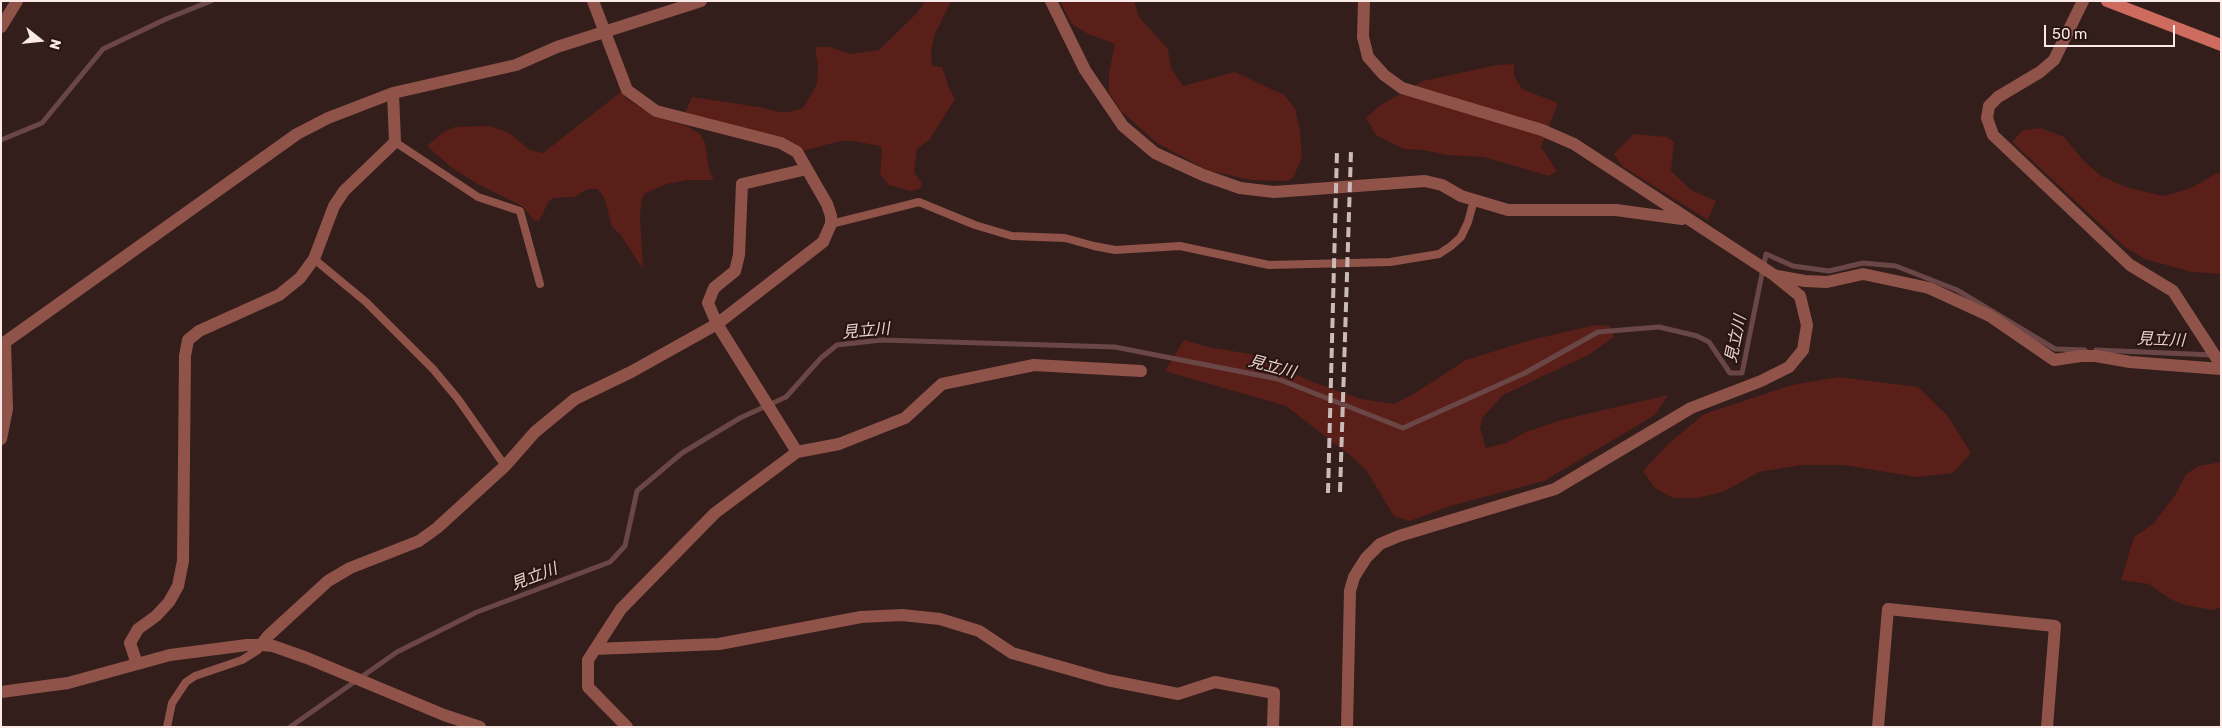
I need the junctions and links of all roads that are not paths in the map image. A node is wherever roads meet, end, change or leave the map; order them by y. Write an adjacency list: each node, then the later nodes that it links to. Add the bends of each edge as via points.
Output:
1 (17, 1): 8 (street)
2 (593, 1): 9 (street)
3 (701, 1): 9 (street)
4 (1051, 1): 14 (street, via 1098,92 1122,126 1155,153 1240,188 1274,192 1425,181)
5 (1364, 1): 15 (street, via 1368,57 1384,75 1402,88 1542,130 1566,141)
6 (2083, 1): 22 (street, via 2054,60 1989,106 1987,118 1993,135 2130,265 2173,291)
7 (2107, 1): 10 (main road)
8 (1, 27)
9 (605, 31): 11 (street, via 516,65); 13 (street, via 627,90 656,111 781,143 797,152)
10 (2221, 45)
11 (393, 93): 12 (street); 21 (street, via 352,107 297,134)
12 (395, 142): 17 (street, via 344,191 334,206); 19 (lane, via 478,197 520,212)
13 (807, 169): 16 (street, via 827,204); 20 (street, via 742,184 739,255 735,271 714,288 708,303)
14 (1474, 200): 15 (street, via 1508,210 1616,210); 16 (lane, via 1461,237 1439,254 1380,262 1269,265 1180,246 1116,250 1065,238 1012,236 919,202)
15 (1690, 220): 18 (street)
16 (831, 224): 20 (street, via 823,242 814,250)
17 (314, 259): 27 (lane, via 366,302 433,369); 30 (street, via 300,278 279,295 199,330 188,340 185,356 183,561 178,586 169,602 138,629 130,643)
18 (1774, 276): 23 (street, via 1827,282 1864,274 1929,288 1990,316 2054,360 2096,356); 36 (street, via 1800,296 1807,325 1802,350 1789,367 1691,408 1555,489 1399,536 1380,544 1366,558 1354,577 1350,592)
19 (540, 284)
20 (717, 324): 26 (street); 27 (street, via 575,399 535,432)
21 (3, 344): 25 (street, via 7,409)
22 (2221, 365)
23 (2221, 369)
24 (1141, 370): 26 (street, via 1034,365 942,384 905,418 839,444)
25 (1, 439)
26 (797, 452): 29 (street, via 715,513 621,609)
27 (505, 466): 28 (street, via 419,541 350,568 328,581)
28 (261, 645): 30 (street, via 170,655); 32 (lane, via 242,660 186,682 172,703); 33 (street, via 307,658)
29 (595, 649): 34 (street, via 588,660 588,687); 35 (street, via 719,644 861,617 902,615 940,619 979,631 1012,653 1107,680 1178,694 1215,682 1274,693)
30 (137, 664): 31 (street, via 68,683)
31 (1, 692)
32 (167, 727)
33 (480, 727)
34 (627, 727)
35 (1273, 727)
36 (1347, 727)
37 (1878, 727): 38 (street, via 1888,609 2055,626)
38 (2047, 727)

